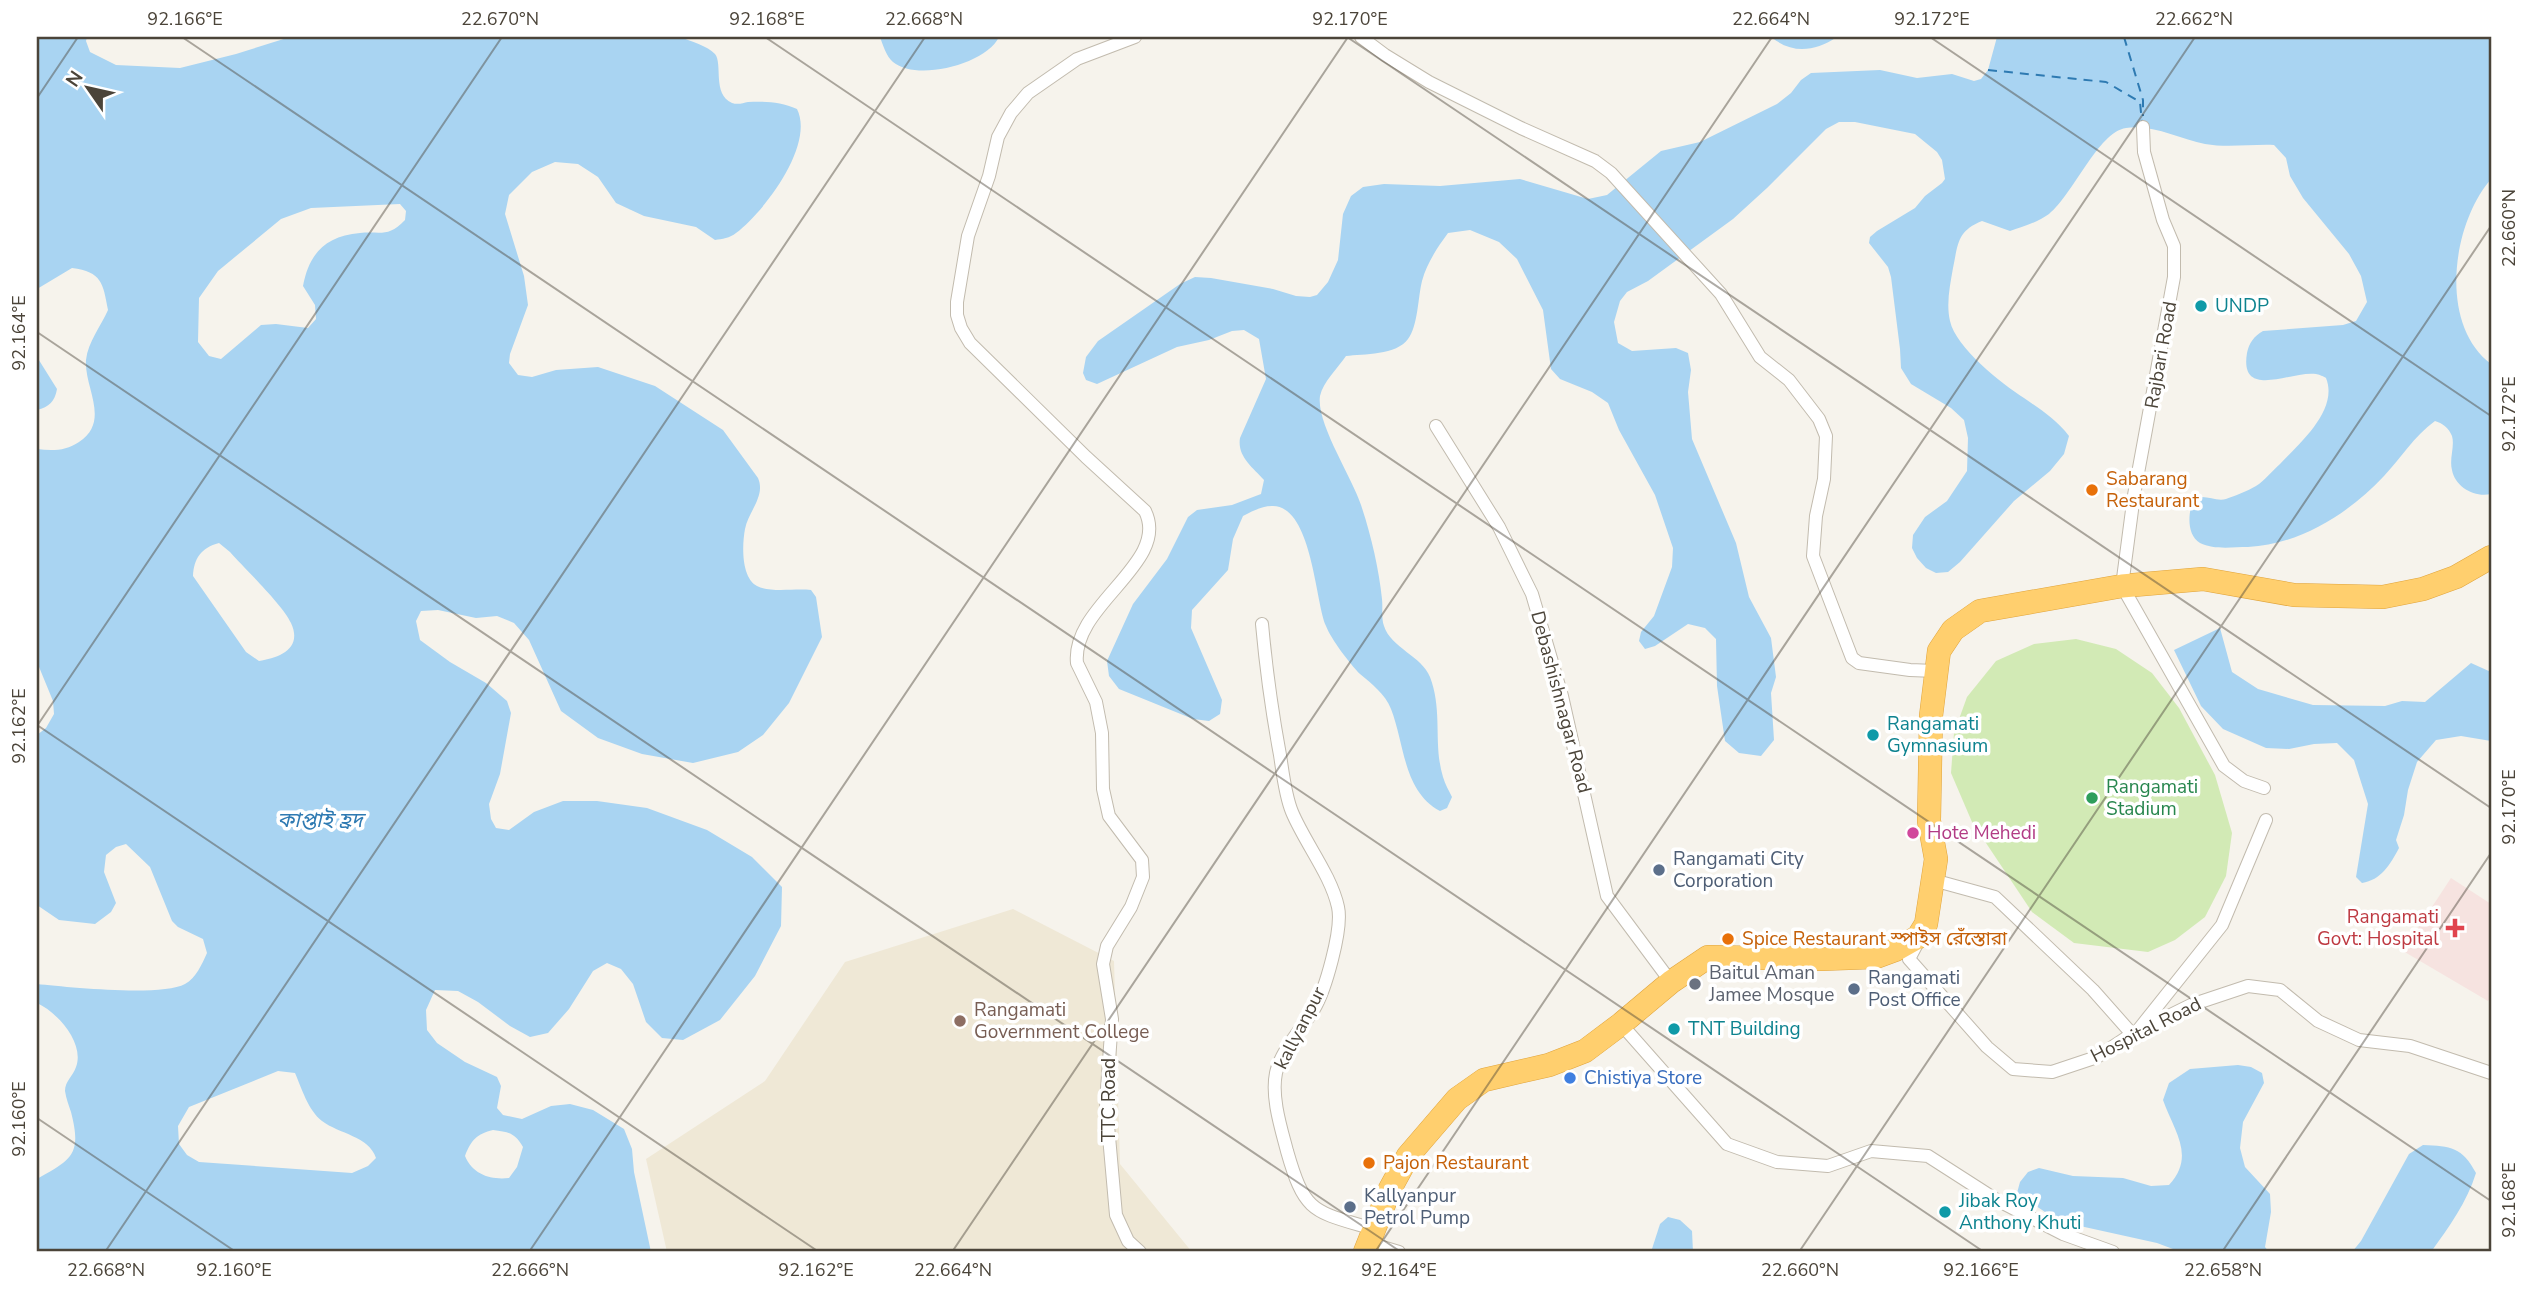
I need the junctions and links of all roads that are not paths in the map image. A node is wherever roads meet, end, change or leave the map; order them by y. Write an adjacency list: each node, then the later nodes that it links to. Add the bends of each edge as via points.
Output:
1 (1135, 37): 18 (street, TTC Road, via 1077,59 1028,93 1011,113 998,137 968,236 957,315 970,343 1145,511 1151,522 1142,554 1099,606 1078,642 1076,656 1096,702 1109,816 1142,860 1143,877 1102,964 1112,1018 1106,1104 1115,1215 1128,1241)
2 (1361, 37): 8 (street, via 1429,82 1595,161 1690,259 1721,294 1760,356 1789,380 1819,419 1826,436 1813,556 1852,658 1859,663)
3 (2143, 127): 6 (street, Rajbari Road, via 2144,152 2174,246 2174,277)
4 (1436, 426): 13 (street, Debashishnagar Road, via 1499,527 1532,594 1562,696 1607,896)
5 (2491, 557): 6 (highway, via 2456,577 2383,597 2294,595 2203,579)
6 (2122, 586): 8 (highway, via 1980,611 1953,630 1939,651); 9 (street, via 2224,765 2244,781)
7 (1262, 624): 17 (street, kallyanpur, via 1269,697 1291,810 1338,908 1338,933 1316,1006 1276,1072 1280,1127 1308,1203)
8 (1935, 671): 11 (highway, via 1929,821 1936,859)
9 (2264, 788)
10 (2266, 820): 15 (street, via 2222,925)
11 (1933, 880): 12 (highway); 15 (street, via 1995,897)
12 (1926, 924): 13 (highway, via 1918,937 1876,957 1708,957); 15 (street, Hospital Road, via 1909,959 1987,1047 2013,1069 2052,1072 2098,1057)
13 (1671, 982): 14 (highway)
14 (1621, 1024): 17 (highway, via 1585,1051 1549,1065 1484,1080 1457,1099 1408,1156); 20 (street, via 1727,1144 1777,1162 1828,1166 1871,1151 1928,1156 1995,1199 2063,1234)
15 (2134, 1033): 16 (street, Hospital Road, via 2191,1005 2248,986 2280,990 2318,1021 2359,1040 2410,1046)
16 (2491, 1073)
17 (1369, 1241): 19 (street, kallyanpur)
18 (1140, 1252)
19 (1399, 1252)
20 (2113, 1252)

